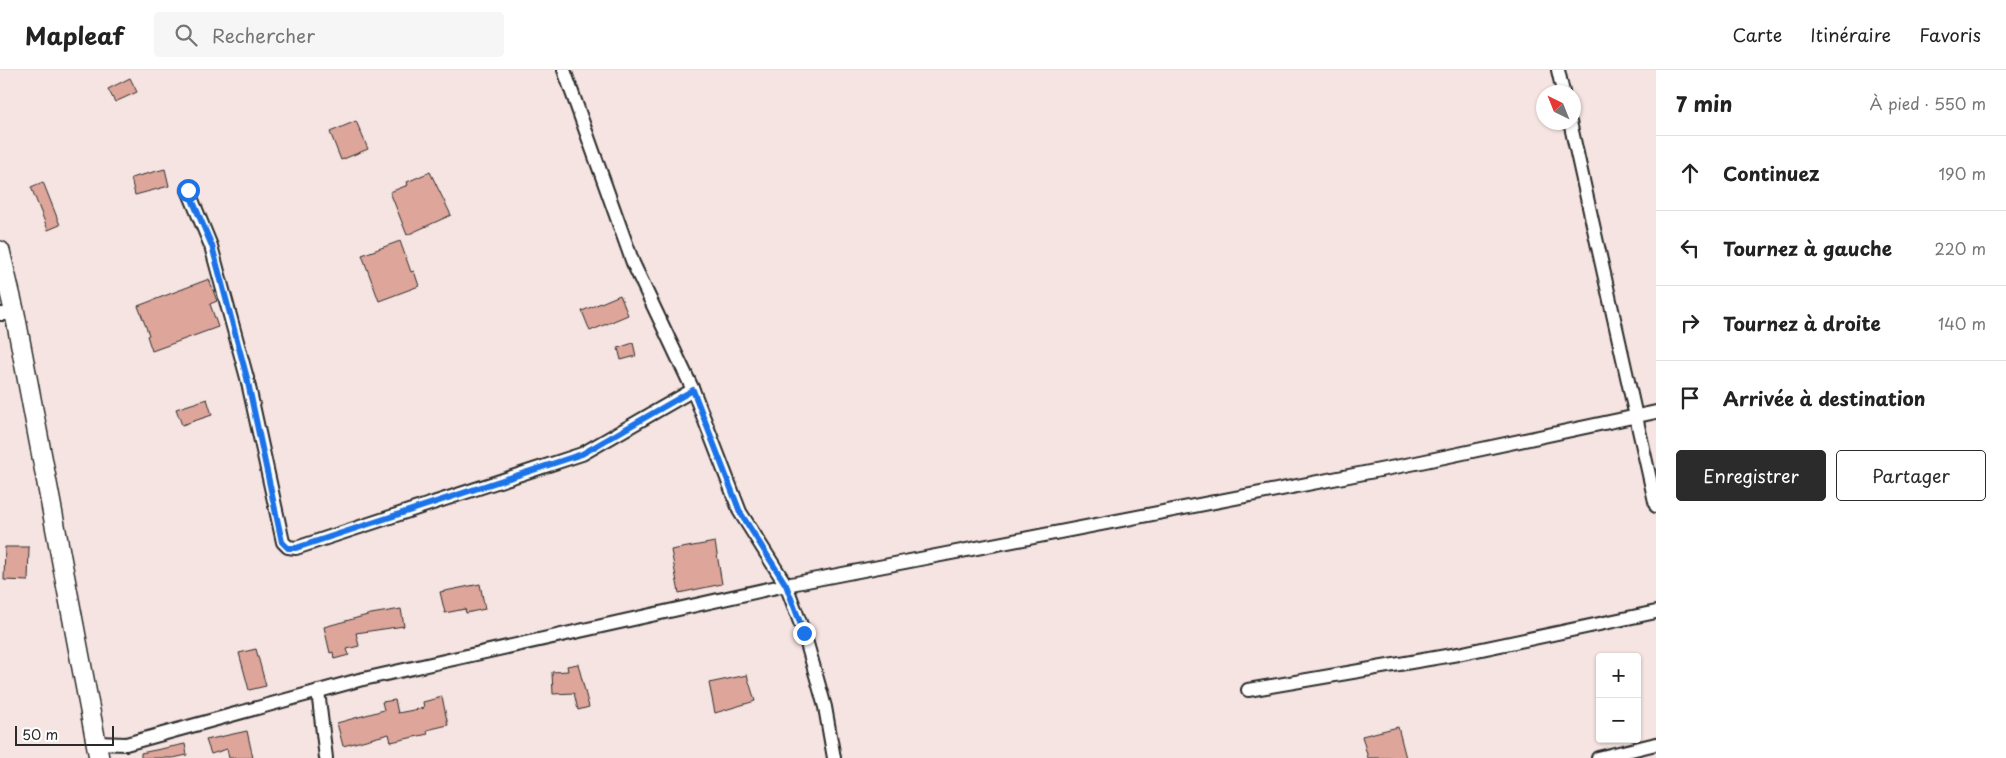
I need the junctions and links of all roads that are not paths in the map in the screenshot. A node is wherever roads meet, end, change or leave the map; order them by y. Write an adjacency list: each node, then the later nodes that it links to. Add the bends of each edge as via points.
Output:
1 (564, 70): 8 (street, via 633,263)
2 (1558, 70): 3 (street)
3 (1561, 85)
4 (1572, 130): 10 (street)
5 (188, 190): 8 (street, via 212,246 247,378 282,542 288,548 582,454)
6 (0, 251): 7 (street)
7 (7, 314): 17 (street)
8 (693, 390): 12 (street, via 740,512)
9 (1656, 412): 10 (street)
10 (1636, 416): 11 (street); 12 (street, via 1416,463)
11 (1656, 506)
12 (786, 585): 15 (street); 19 (street, via 804,633 825,707)
13 (1656, 612): 14 (street, via 1458,654)
14 (1248, 690)
15 (318, 691): 17 (street); 18 (street)
16 (1656, 744): 20 (street)
17 (97, 750)
18 (326, 758)
19 (834, 758)
20 (1598, 758)

